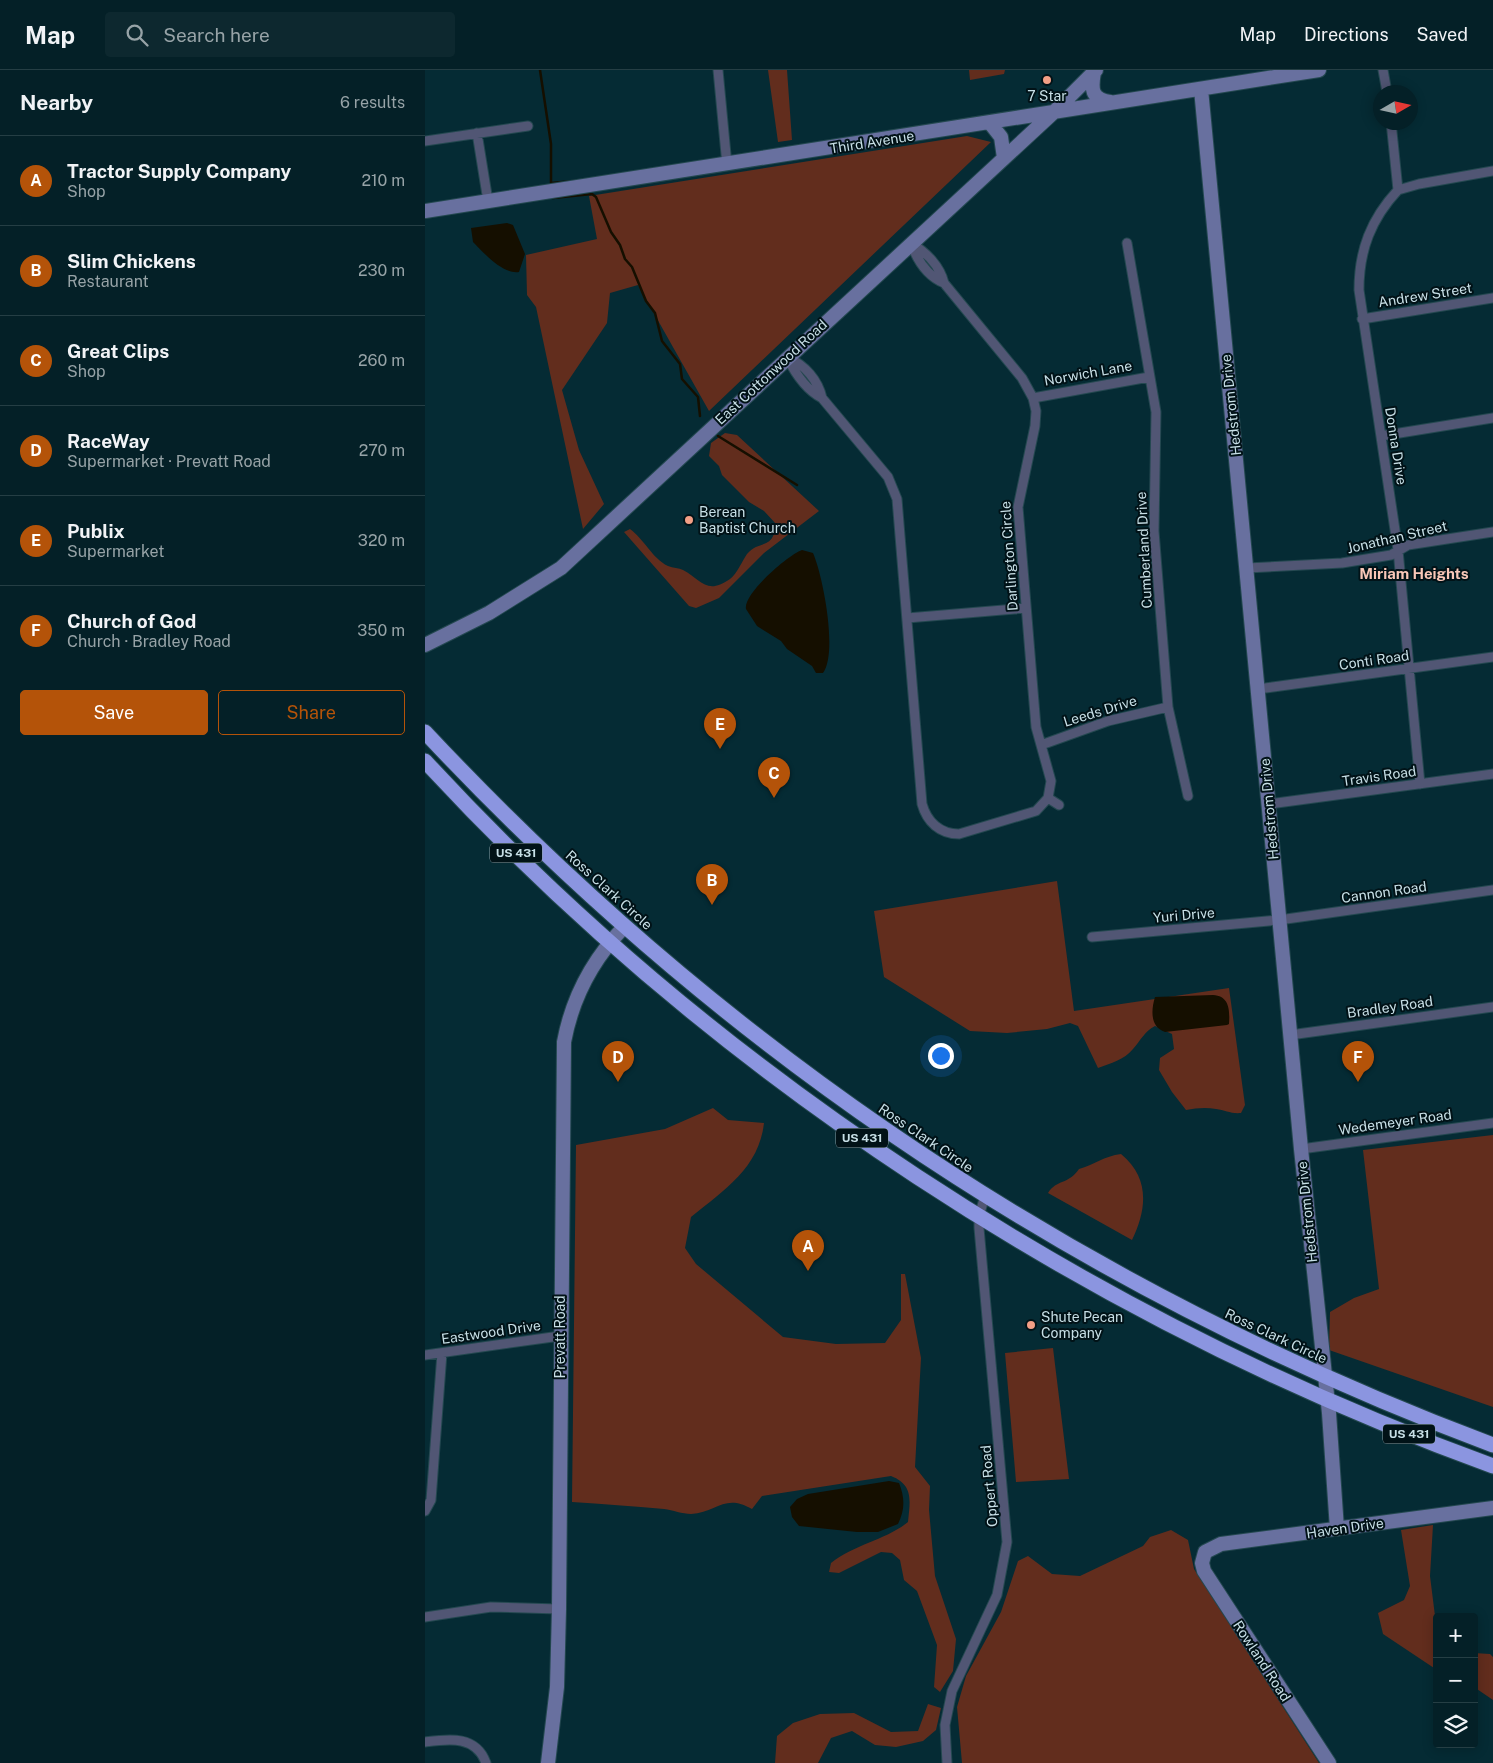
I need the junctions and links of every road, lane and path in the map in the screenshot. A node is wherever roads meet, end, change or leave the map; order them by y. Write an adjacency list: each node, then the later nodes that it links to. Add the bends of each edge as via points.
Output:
1 (718, 70): 15 (street)
2 (1313, 70): 6 (street, Third Avenue)
3 (1383, 70): 5 (street)
4 (1095, 71): 7 (street, via 1094,95 1103,101); 8 (street, East Cottonwood Road)
5 (1386, 85)
6 (1201, 89): 7 (street, Third Avenue); 31 (street, Hedstrom Drive)
7 (1113, 102): 8 (street, Third Avenue)
8 (1054, 112): 9 (street, Third Avenue); 14 (street, East Cottonwood Road)
9 (990, 123): 14 (street, via 1001,137); 15 (street, Third Avenue)
10 (528, 126): 12 (street)
11 (1392, 130): 17 (street)
12 (477, 133): 13 (street); 18 (street)
13 (425, 142)
14 (1003, 158): 21 (street, East Cottonwood Road)
15 (727, 165): 18 (street, Third Avenue)
16 (1493, 171): 17 (street)
17 (1399, 190): 23 (street, Donna Drive, via 1376,218 1361,252 1359,290)
18 (488, 201): 19 (street, Third Avenue)
19 (425, 211)
20 (1127, 243): 25 (street, Cumberland Drive)
21 (911, 244): 24 (street, East Cottonwood Road); 26 (street, Darlington Circle, via 916,258 934,279 944,283 1022,378)
22 (1493, 298): 23 (street, Andrew Street)
23 (1362, 319): 28 (street, Donna Drive)
24 (787, 357): 33 (street, via 813,394 823,398 888,477 895,491); 34 (street, East Cottonwood Road, via 561,568 489,613)
25 (1149, 377): 26 (street, Norwich Lane); 38 (street, Cumberland Drive, via 1156,412 1153,516)
26 (1033, 398): 32 (street, Darlington Circle, via 1035,426 1018,507)
27 (1493, 418): 28 (street)
28 (1381, 436): 30 (street, Donna Drive)
29 (1493, 532): 30 (street, Jonathan Street)
30 (1398, 550): 31 (street, Jonathan Street, via 1391,555 1342,563); 36 (street, Donna Drive)
31 (1247, 568): 37 (street, Hedstrom Drive)
32 (1027, 608): 33 (street); 40 (street, Darlington Circle, via 1036,727)
33 (907, 618): 45 (street, via 922,804 935,832 965,833 1031,813)
34 (425, 645)
35 (1493, 657): 36 (street, Conti Road)
36 (1409, 669): 37 (street, Conti Road); 43 (street, Donna Drive)
37 (1258, 689): 46 (street, Hedstrom Drive)
38 (1168, 707): 40 (street, Leeds Drive, via 1108,721); 44 (street, Cumberland Drive)
39 (425, 732): 48 (highway, Ross Clark Circle / US 431)
40 (1041, 745): 45 (street, Darlington Circle, via 1051,781)
41 (425, 761): 49 (highway, US 431)
42 (1493, 774): 43 (street, Travis Road)
43 (1420, 784): 46 (street, Travis Road)
44 (1188, 796)
45 (1048, 798): 47 (street)
46 (1269, 804): 51 (street, Hedstrom Drive)
47 (1059, 805)
48 (547, 855): 49 (highway, via 534,854); 52 (highway, Ross Clark Circle / US 431)
49 (525, 861): 54 (highway, US 431)
50 (1493, 890): 51 (street, Cannon Road)
51 (1279, 920): 53 (street, Yuri Drive); 56 (street, Hedstrom Drive)
52 (624, 927): 54 (street, Prevatt Road); 57 (highway, Ross Clark Circle / US 431)
53 (1092, 938)
54 (611, 941): 58 (highway, US 431, via 686,1006); 63 (street, Prevatt Road, via 580,990 569,1017 564,1042)
55 (1493, 1007): 56 (street, Bradley Road)
56 (1290, 1035): 60 (street, Hedstrom Drive)
57 (817, 1082): 58 (highway); 61 (highway, Ross Clark Circle / US 431, via 898,1140)
58 (807, 1099): 62 (highway, US 431)
59 (1493, 1123): 60 (street, Wedemeyer Road)
60 (1301, 1149): 66 (street, Hedstrom Drive)
61 (985, 1196): 62 (street, Oppert Road); 66 (highway, Ross Clark Circle / US 431, via 1127,1279)
62 (979, 1216): 67 (highway, US 431, via 1164,1321); 79 (street, Oppert Road, via 1007,1542 997,1596 952,1691 945,1725)
63 (560, 1336): 64 (street, Eastwood Drive); 74 (street, Prevatt Road)
64 (442, 1352): 65 (street, Eastwood Drive); 71 (street, via 431,1500)
65 (425, 1355)
66 (1324, 1376): 67 (street, Hedstrom Drive); 68 (highway, Ross Clark Circle / US 431)
67 (1327, 1399): 69 (highway, US 431); 72 (street, Hedstrom Drive)
68 (1493, 1445)
69 (1493, 1466)
70 (1493, 1508): 72 (street, Haven Drive)
71 (425, 1511)
72 (1337, 1528): 73 (street, Haven Drive, via 1221,1544 1209,1548)
73 (1203, 1557): 80 (street, Rowland Road, via 1203,1571)
74 (559, 1609): 75 (street, via 491,1608); 78 (street, Prevatt Road, via 557,1687)
75 (425, 1617)
76 (425, 1742): 77 (street, via 463,1740 477,1749)
77 (486, 1763)
78 (548, 1763)
79 (947, 1763)
80 (1329, 1763)

